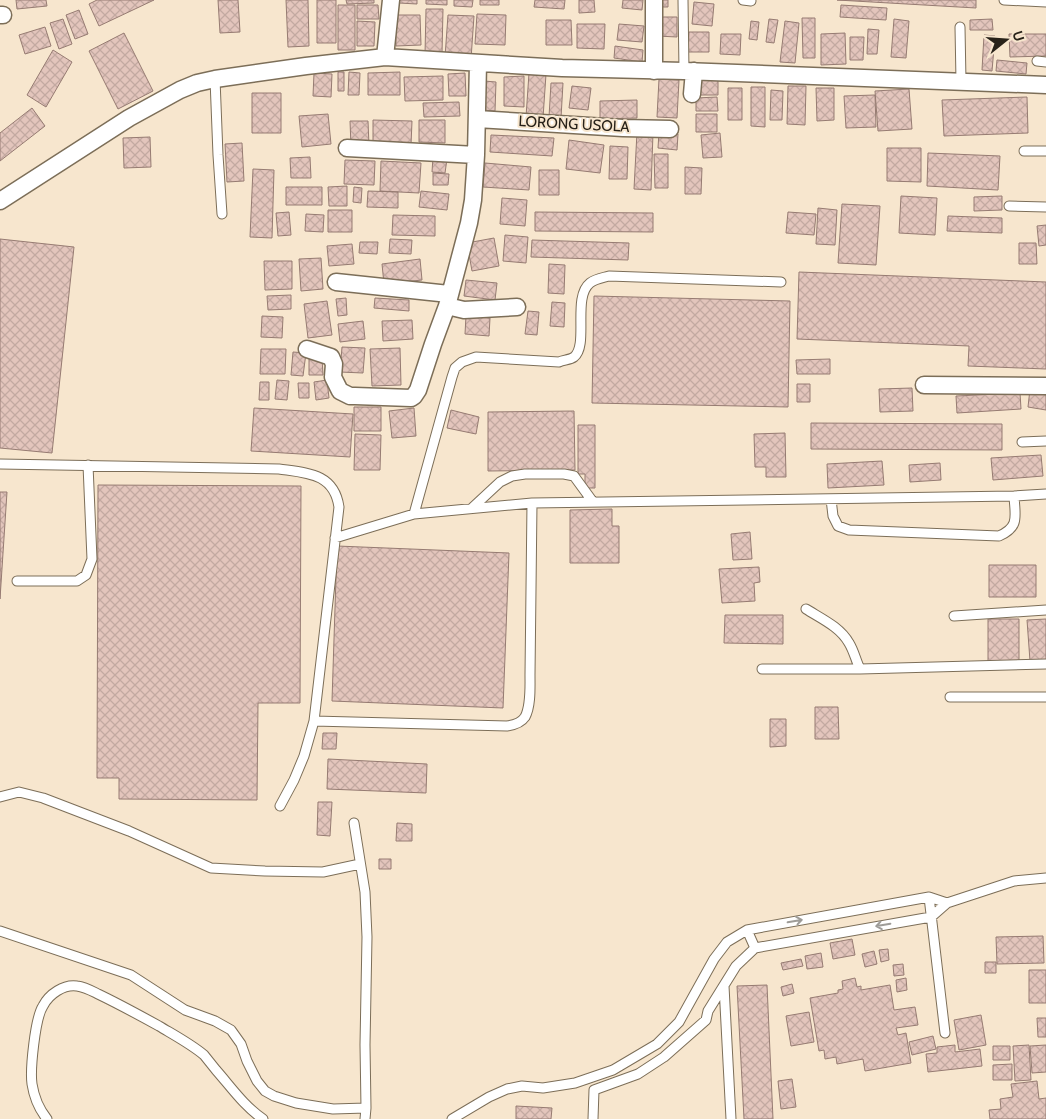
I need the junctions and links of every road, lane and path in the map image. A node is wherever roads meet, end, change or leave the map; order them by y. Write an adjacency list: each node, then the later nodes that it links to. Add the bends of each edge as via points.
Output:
1 (391, 0): 7 (street)
2 (654, 0): 9 (street)
3 (683, 0): 10 (lane)
4 (1004, 0): 5 (lane)
5 (1046, 2)
6 (960, 27): 12 (lane)
7 (385, 57): 8 (street); 11 (street)
8 (478, 63): 9 (street); 15 (street)
9 (654, 71): 10 (street)
10 (689, 71): 12 (street); 14 (street)
11 (216, 79): 21 (street, via 180,90 137,114); 24 (lane)
12 (961, 82): 13 (street)
13 (1046, 85)
14 (692, 94)
15 (477, 118): 16 (street, LORONG USOLA); 20 (street)
16 (670, 130)
17 (347, 148): 20 (street)
18 (1024, 150): 19 (lane)
19 (1046, 151)
20 (476, 155): 27 (street, via 469,222)
21 (0, 201)
22 (1009, 206): 23 (lane)
23 (1046, 207)
24 (222, 214)
25 (336, 282): 27 (street)
26 (781, 282): 42 (lane, via 608,276 589,284 585,291 581,302 580,346 574,357 559,362 476,357 462,362 454,368)
27 (448, 300): 28 (street, via 464,310); 29 (street, via 421,384 411,398 346,394 340,391 333,377 331,357)
28 (517, 307)
29 (307, 350)
30 (924, 384): 31 (street)
31 (1046, 386)
32 (1046, 441): 33 (lane)
33 (1022, 442)
34 (0, 464): 35 (lane)
35 (88, 465): 43 (lane, via 279,469 308,473 323,478 337,498 339,507); 44 (lane, via 92,559 86,574 78,581)
36 (1046, 494): 37 (lane)
37 (1014, 496): 38 (lane); 38 (lane, via 1015,522 1010,531 999,536 849,530 838,526)
38 (831, 499): 39 (lane)
39 (593, 502): 40 (lane); 41 (lane, via 574,476 525,474 500,482)
40 (532, 503): 41 (lane); 53 (lane, via 530,699 525,717 507,726)
41 (472, 508): 42 (lane)
42 (414, 514): 43 (lane)
43 (334, 538): 53 (lane)
44 (17, 581)
45 (806, 609): 50 (lane, via 836,627 849,644)
46 (1046, 610): 47 (lane)
47 (954, 616)
48 (1046, 664): 50 (lane)
49 (762, 669): 50 (lane)
50 (860, 669)
51 (950, 697): 52 (lane)
52 (1046, 697)
53 (314, 721): 55 (lane, via 304,756)
54 (0, 797): 57 (lane, via 19,792 43,798 129,831 211,868 323,872)
55 (280, 806)
56 (354, 823): 57 (lane)
57 (360, 864): 67 (lane, via 367,937)
58 (1046, 878): 60 (lane, via 1014,881)
59 (929, 898): 60 (lane); 61 (lane); 62 (lane, one-way to 59)
60 (947, 903): 61 (lane)
61 (931, 916): 64 (lane, one-way to 64); 66 (lane)
62 (747, 930): 64 (lane); 71 (lane, via 728,942 714,959 679,1022 657,1044 613,1070 575,1083 507,1089)
63 (0, 931): 67 (lane, via 131,975 185,1010 231,1030 241,1044 257,1081 274,1096 296,1104 334,1109)
64 (755, 948): 65 (lane, via 736,966)
65 (724, 986): 72 (lane, via 706,1020 664,1057 638,1074 594,1090); 73 (lane)
66 (945, 1033)
67 (366, 1108): 70 (lane)
68 (47, 1119): 69 (lane, via 36,1102 32,1083 38,1018 50,996 69,986 76,986 120,1004 191,1046 204,1056 245,1105)
69 (264, 1119)
70 (365, 1119)
71 (452, 1119)
72 (593, 1119)
73 (731, 1119)

